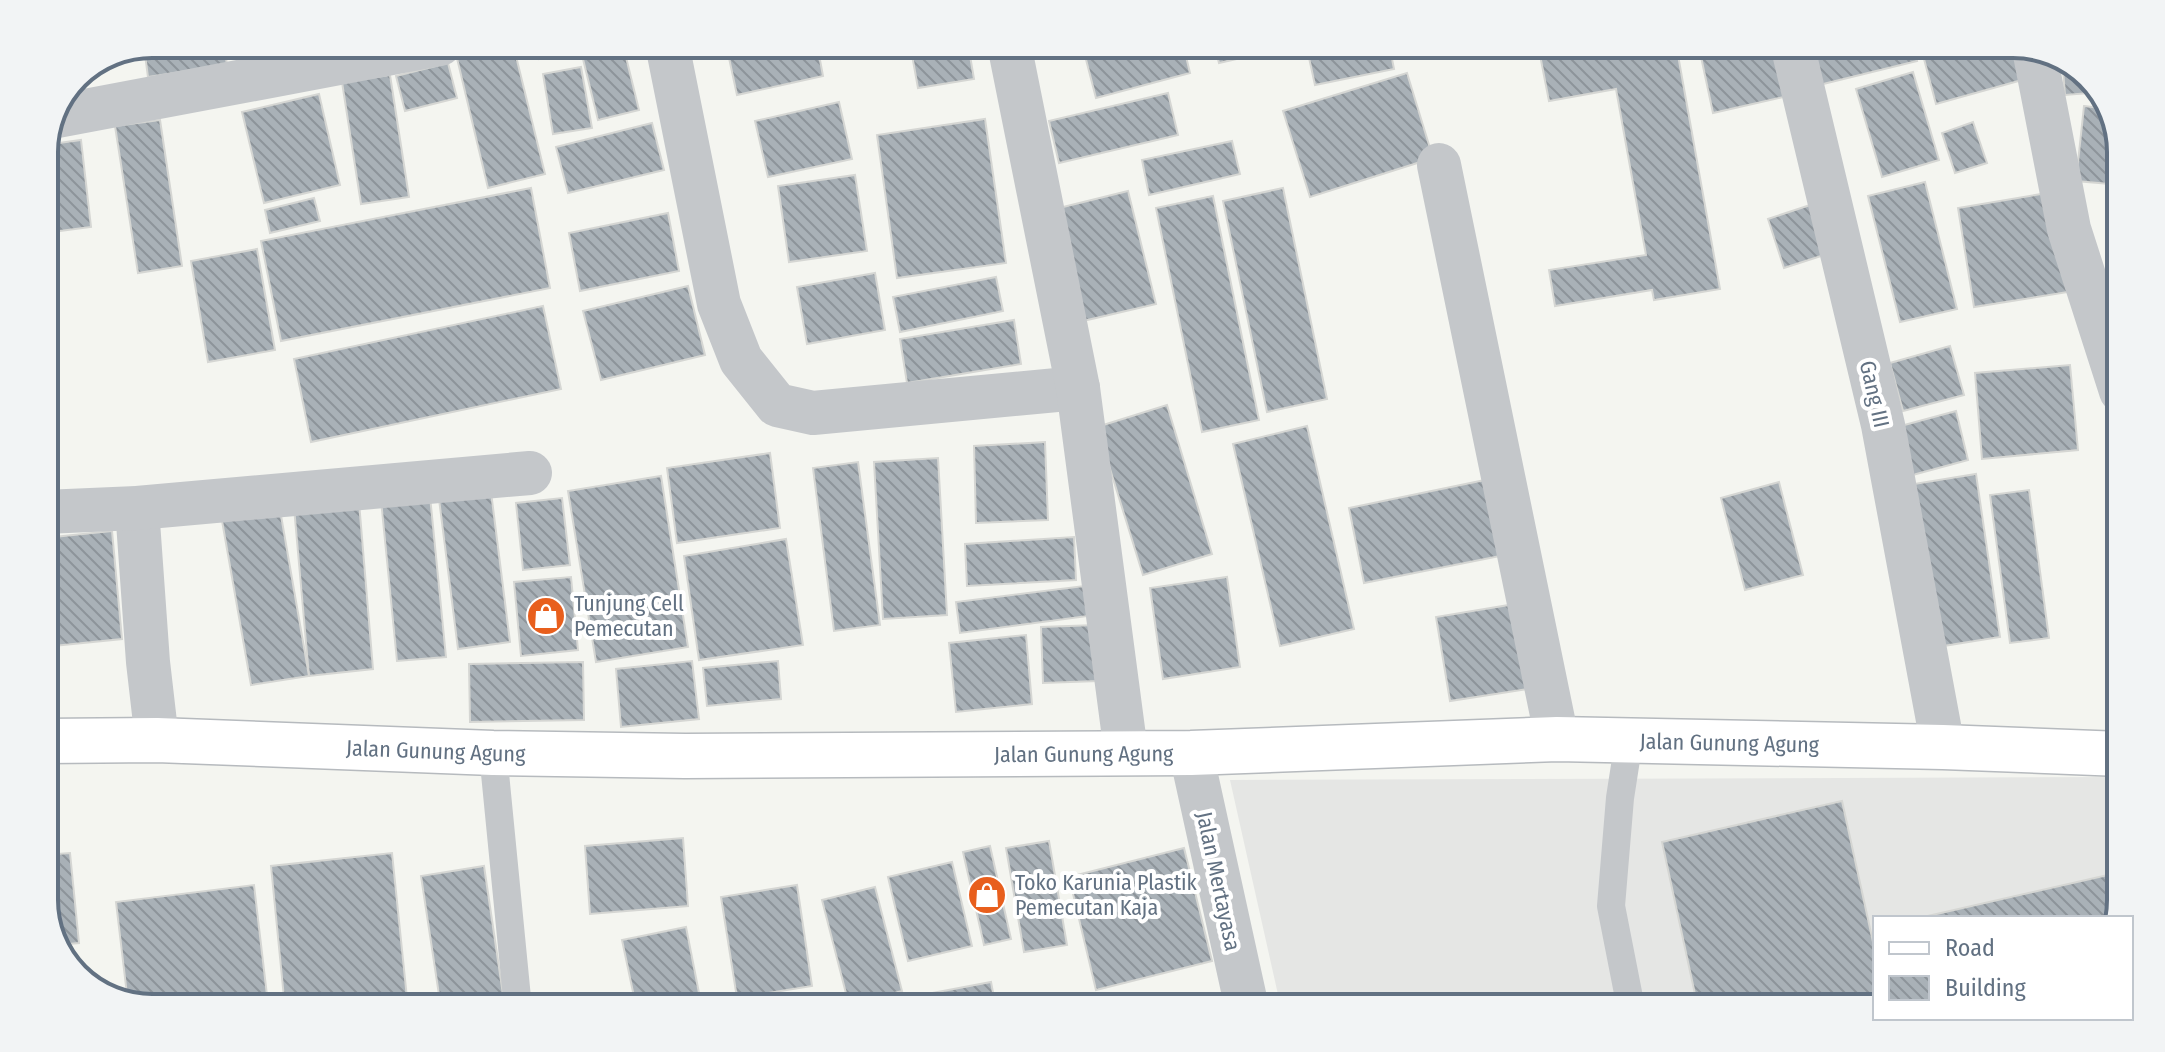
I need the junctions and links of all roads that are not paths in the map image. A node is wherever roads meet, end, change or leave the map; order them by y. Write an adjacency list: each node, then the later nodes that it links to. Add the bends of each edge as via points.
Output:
1 (366, 58): 6 (street)
2 (670, 58): 9 (street, via 719,304 741,360 777,405 813,413)
3 (1012, 58): 9 (street)
4 (1795, 58): 17 (street, Gang III, via 1883,425)
5 (2036, 61): 8 (street, via 2069,229)
6 (66, 114)
7 (1439, 165): 13 (street)
8 (2107, 347)
9 (1078, 388): 18 (street)
10 (530, 473): 11 (street)
11 (137, 508): 12 (street); 14 (street)
12 (58, 511)
13 (1557, 739): 15 (main road, Jalan Gunung Agung); 20 (main road, Jalan Gunung Agung)
14 (157, 740): 16 (main road, Jalan Gunung Agung); 19 (main road, Jalan Gunung Agung)
15 (1629, 740): 17 (main road, Jalan Gunung Agung); 24 (lane, via 1611,906)
16 (58, 741)
17 (1943, 747): 21 (main road, Jalan Gunung Agung)
18 (1126, 752): 19 (main road, Jalan Gunung Agung); 20 (main road, Jalan Gunung Agung)
19 (493, 753): 22 (lane)
20 (1191, 753): 23 (street, Jalan Mertayasa)
21 (2107, 753)
22 (517, 994)
23 (1244, 994)
24 (1628, 994)

